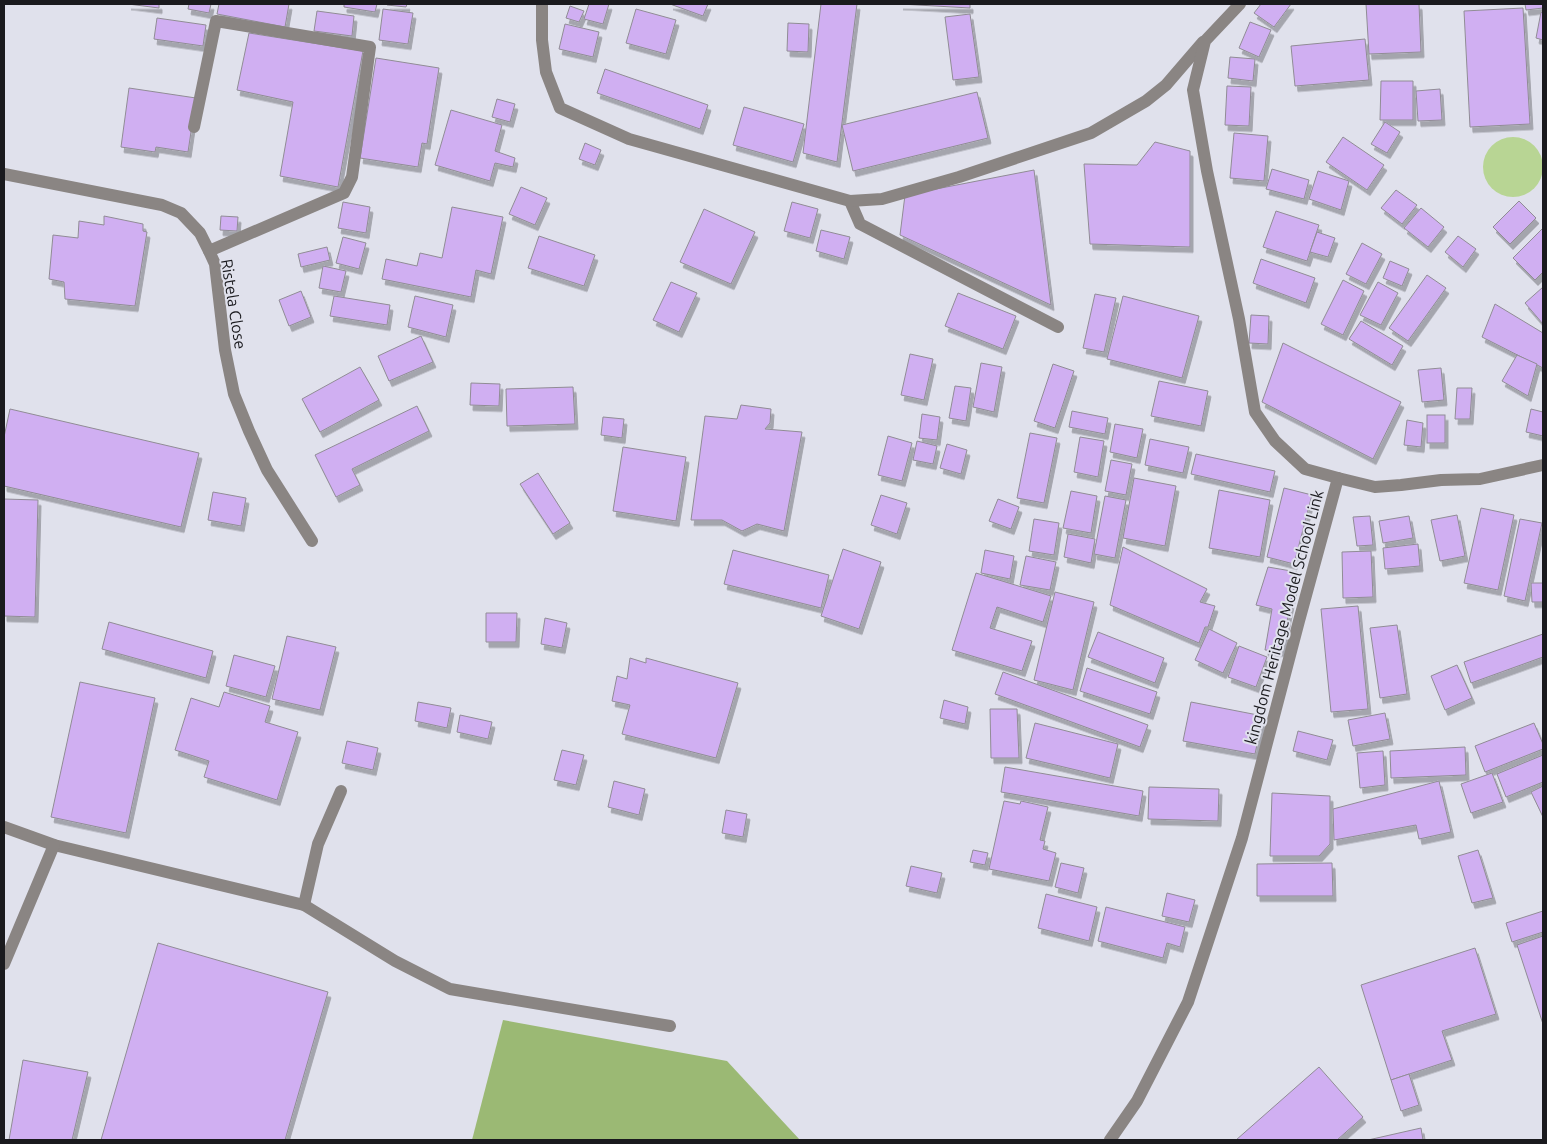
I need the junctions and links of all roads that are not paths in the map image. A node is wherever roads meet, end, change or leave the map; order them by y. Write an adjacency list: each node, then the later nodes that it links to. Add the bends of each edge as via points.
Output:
1 (542, 4): 6 (street, via 546,72 560,108 629,139)
2 (1240, 4): 3 (street)
3 (1205, 40): 6 (street, via 1166,85 1146,101 1091,133 882,199); 10 (street, kingdom Heritage Model School Link, via 1193,90 1255,412 1275,441 1305,468)
4 (194, 127): 7 (street, via 216,20 370,47 352,177 344,193)
5 (4, 174): 7 (street, Ristela Close, via 162,205 181,213 200,233)
6 (850, 201): 8 (street, via 860,224)
7 (209, 251): 11 (street, Ristela Close, via 214,264 234,394 267,470)
8 (1058, 327)
9 (1543, 465): 10 (street, via 1480,479 1375,487)
10 (1338, 478): 18 (street, kingdom Heritage Model School Link, via 1242,838 1188,1002 1137,1101)
11 (312, 541)
12 (341, 792): 15 (street, via 318,844)
13 (4, 827): 14 (street)
14 (54, 845): 15 (street); 16 (street)
15 (304, 905): 17 (street, via 395,961 450,989)
16 (4, 964)
17 (670, 1026)
18 (1110, 1140)

